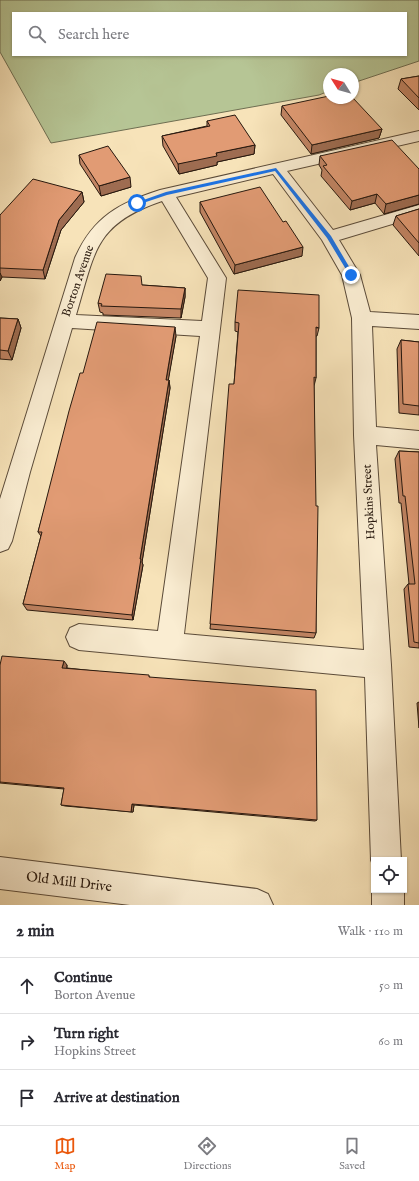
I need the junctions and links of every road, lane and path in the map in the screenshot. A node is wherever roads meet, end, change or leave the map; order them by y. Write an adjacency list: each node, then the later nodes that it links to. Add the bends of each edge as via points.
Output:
1 (419, 136): 2 (street, Borton Avenue)
2 (276, 169): 3 (street, Borton Avenue); 5 (street, Hopkins Street)
3 (166, 194): 7 (street, Borton Avenue, via 137,203 113,217 94,236 84,258); 9 (street, via 216,278)
4 (419, 210): 5 (street)
5 (329, 237): 6 (street, Hopkins Street, via 351,275)
6 (362, 318): 8 (street); 10 (street, Hopkins Street)
7 (65, 321): 9 (street); 12 (street, Borton Avenue)
8 (419, 322)
9 (210, 329): 15 (street)
10 (365, 435): 11 (street); 16 (street, Hopkins Street)
11 (419, 440)
12 (9, 472): 13 (street, Borton Avenue)
13 (0, 541)
14 (79, 637): 15 (street)
15 (169, 646): 16 (street)
16 (378, 665): 17 (street, Hopkins Street)
17 (386, 857)
18 (0, 874): 20 (street, Old Mill Drive)
19 (388, 893): 21 (street)
20 (257, 905)
21 (388, 905)

